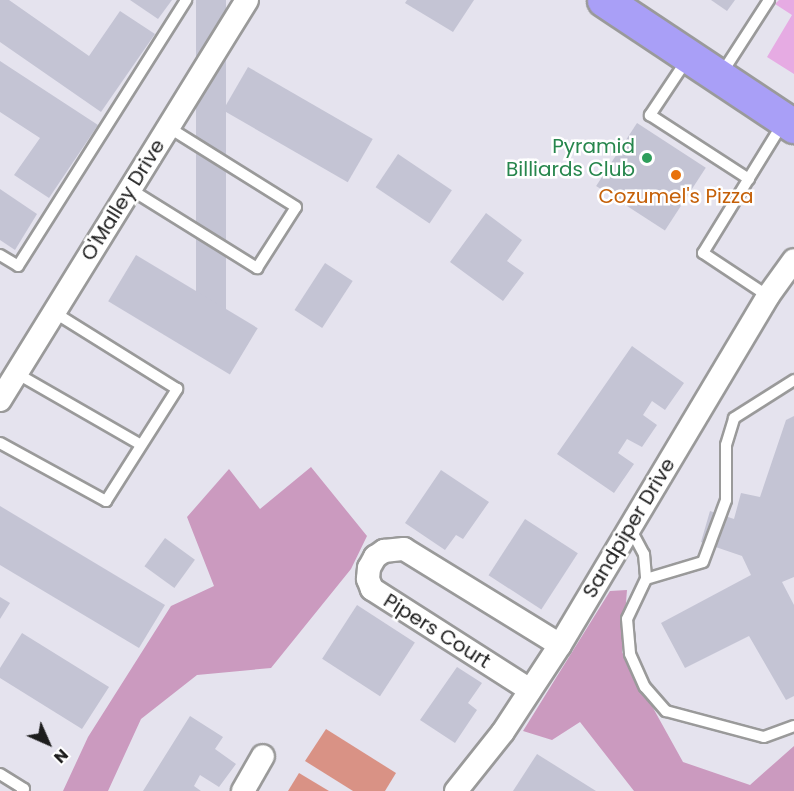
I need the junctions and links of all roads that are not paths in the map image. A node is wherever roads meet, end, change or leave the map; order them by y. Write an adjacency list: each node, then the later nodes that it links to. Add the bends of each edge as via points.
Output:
1 (186, 0): 11 (lane, via 18,266)
2 (247, 0): 8 (street, O'Malley Drive)
3 (604, 0): 5 (main road)
4 (769, 0): 6 (lane)
5 (689, 56): 6 (main road); 9 (lane, via 650,116)
6 (719, 76): 7 (main road)
7 (789, 123): 9 (lane)
8 (168, 127): 10 (street, O'Malley Drive); 10 (lane, via 296,207 257,268)
9 (749, 179): 13 (lane, via 703,253)
10 (130, 189): 14 (street, O'Malley Drive)
11 (0, 255)
12 (794, 260): 13 (street, Sandpiper Drive)
13 (768, 296): 20 (street, Sandpiper Drive)
14 (54, 312): 15 (street, O'Malley Drive); 19 (lane, via 177,388)
15 (16, 374): 17 (street, O'Malley Drive); 19 (lane)
16 (794, 380): 21 (lane, via 734,418 726,445 726,500 704,562)
17 (0, 400)
18 (0, 443): 19 (lane, via 106,501)
19 (141, 445)
20 (629, 527): 21 (lane, via 644,554); 22 (street, Sandpiper Drive)
21 (646, 579): 24 (lane, via 627,619 630,654 645,687 666,711 764,737)
22 (560, 645): 23 (street, Sandpiper Drive); 23 (street, Pipers Court, via 404,549 384,550 375,557 369,567 372,589)
23 (530, 690): 29 (street, Sandpiper Drive, via 503,732)
24 (794, 726)
25 (263, 756): 28 (street)
26 (0, 774): 27 (lane)
27 (22, 791)
28 (243, 791)
29 (456, 791)

